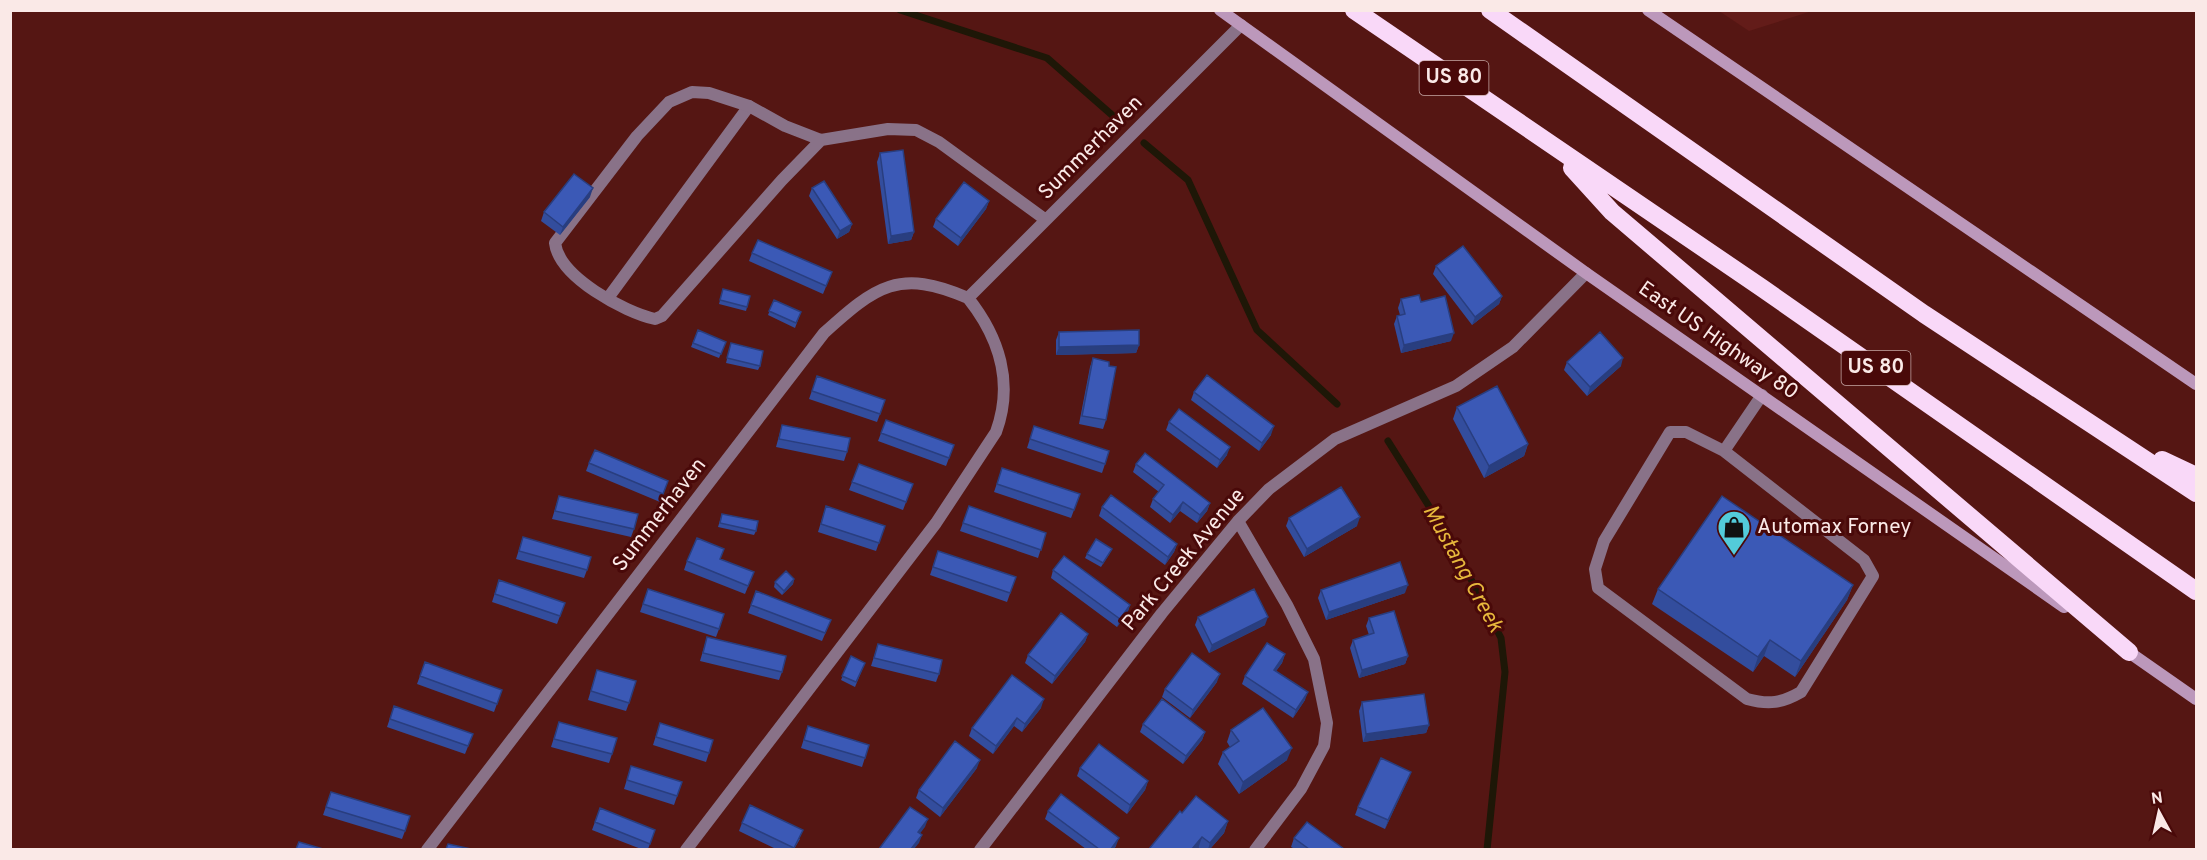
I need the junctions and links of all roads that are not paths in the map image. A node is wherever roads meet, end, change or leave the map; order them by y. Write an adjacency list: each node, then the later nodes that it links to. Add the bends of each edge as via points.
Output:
1 (1220, 10): 5 (main road, East US Highway 80)
2 (1354, 10): 8 (highway, US 80)
3 (1490, 10): 15 (highway, via 1924,314)
4 (1648, 10): 13 (main road)
5 (1241, 25): 9 (street, Summerhaven); 10 (main road, East US Highway 80)
6 (749, 106): 7 (street); 11 (street); 11 (street, via 692,92 669,102 637,136 555,243 556,255 563,264)
7 (821, 140): 9 (street, via 888,129 916,129); 11 (street, via 662,316 656,319 640,315)
8 (1553, 146): 20 (highway, US 80); 21 (highway, via 1612,212)
9 (1046, 220): 12 (street, Summerhaven)
10 (1586, 273): 14 (main road, East US Highway 80); 19 (street, Park Creek Avenue, via 1513,347 1456,386 1335,439 1269,489)
11 (608, 298)
12 (968, 298): 23 (street, Summerhaven, via 941,286 890,286 874,291 824,333); 24 (street, Summerhaven, via 986,320 1003,365 996,432 936,523)
13 (2196, 384)
14 (1762, 395): 16 (street); 21 (main road, East US Highway 80)
15 (2106, 434): 17 (highway); 18 (highway)
16 (1724, 451): 16 (street, via 1686,432 1670,432 1604,541 1595,569 1598,588 1748,699 1766,704 1784,701 1801,692 1873,576 1864,560)
17 (2196, 476)
18 (2196, 493)
19 (1238, 520): 25 (street, Park Creek Avenue); 26 (street, via 1314,659 1327,723 1324,746 1301,789)
20 (2196, 591)
21 (2128, 652): 22 (main road, East US Highway 80)
22 (2196, 699)
23 (427, 849)
24 (686, 849)
25 (980, 849)
26 (1255, 849)

